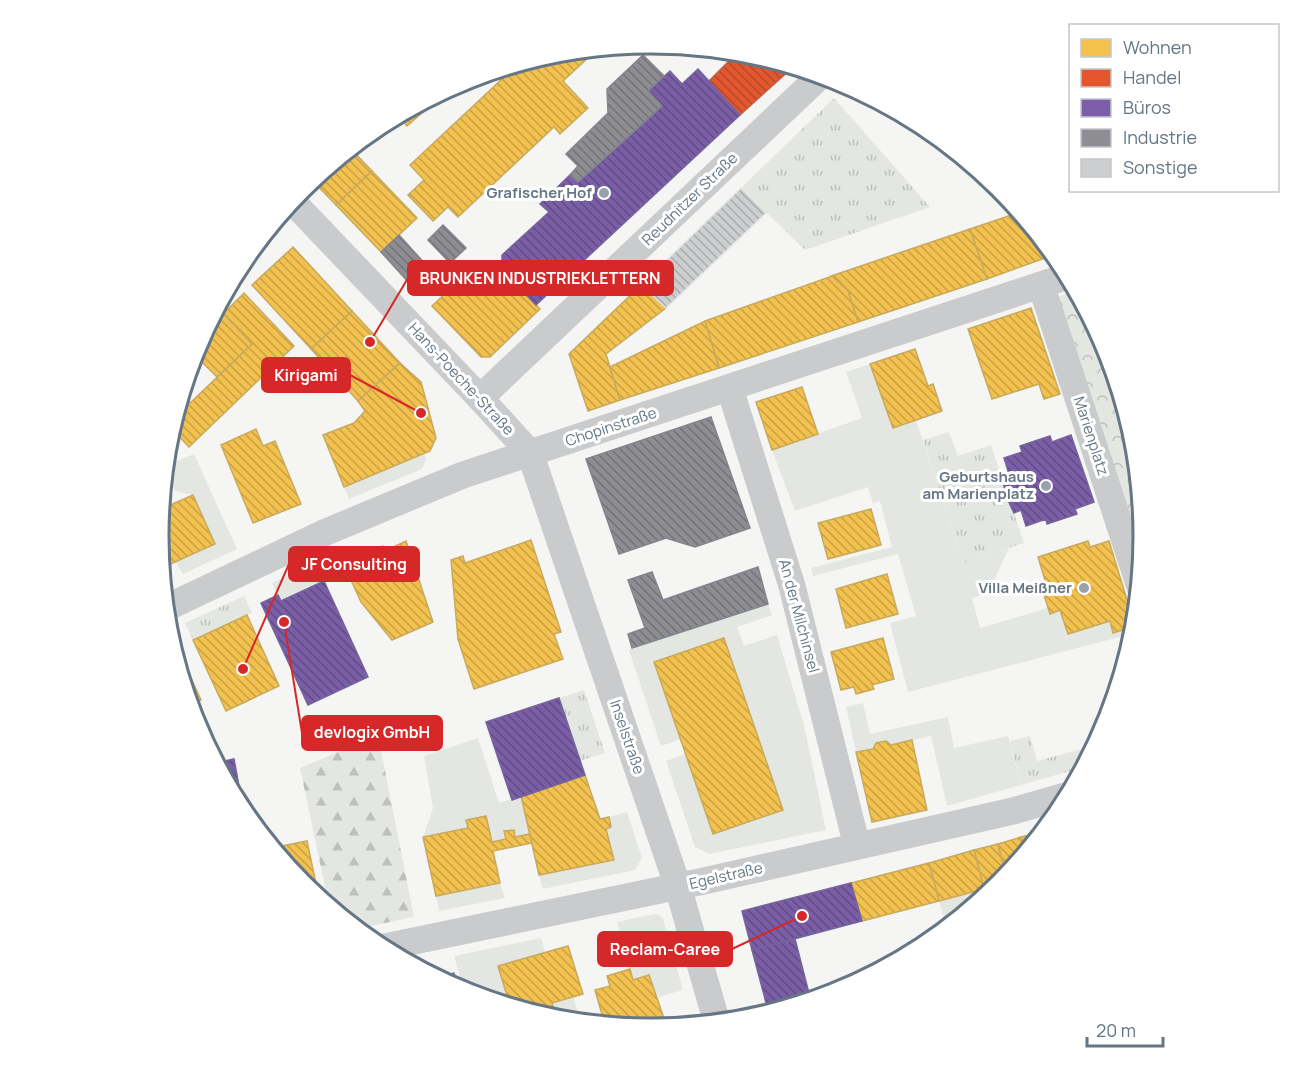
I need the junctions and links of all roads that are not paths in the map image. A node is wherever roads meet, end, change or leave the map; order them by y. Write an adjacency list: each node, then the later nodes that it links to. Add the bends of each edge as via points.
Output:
1 (813, 82): 6 (street, Reudnitzer Straße)
2 (298, 208): 6 (street, Hans-Poeche-Straße)
3 (1059, 279): 4 (street, Chopinstraße)
4 (1041, 285): 5 (street, Chopinstraße); 8 (street, Marienplatz)
5 (730, 389): 7 (street, Chopinstraße); 11 (street, An der Milchinsel, via 792,586)
6 (480, 398): 7 (street, Hans-Poeche-Straße)
7 (530, 453): 9 (street, Chopinstraße, via 463,475 326,532); 12 (street, Inselstraße)
8 (1133, 566)
9 (174, 604)
10 (1057, 798): 11 (street, Egelstraße)
11 (858, 846): 12 (street, Egelstraße)
12 (678, 887): 13 (street, Egelstraße); 14 (street, Inselstraße)
13 (395, 945)
14 (715, 1015)

